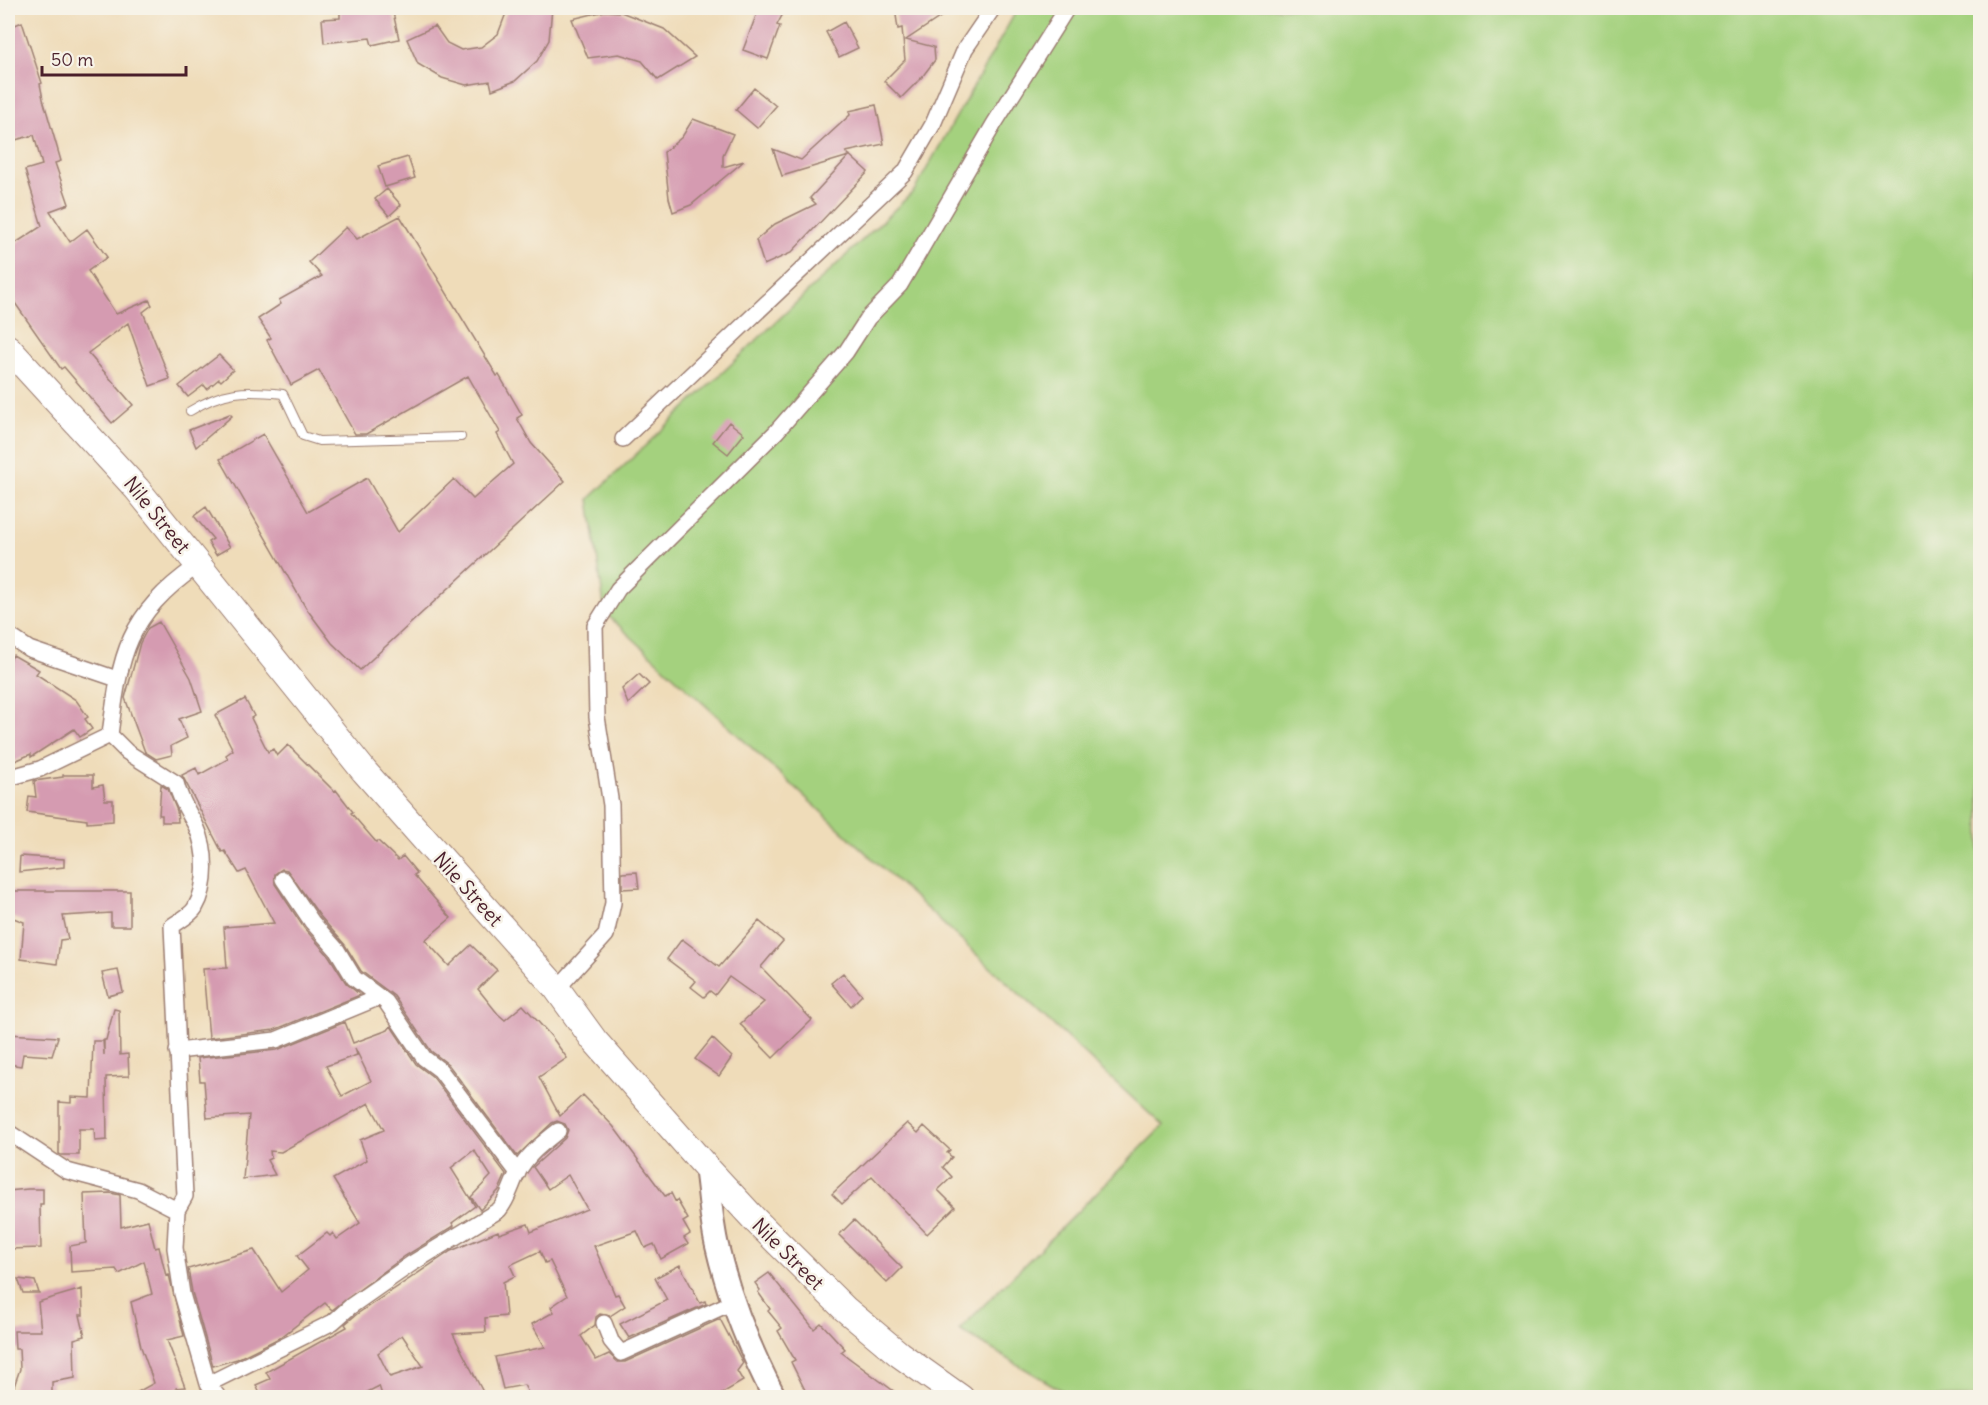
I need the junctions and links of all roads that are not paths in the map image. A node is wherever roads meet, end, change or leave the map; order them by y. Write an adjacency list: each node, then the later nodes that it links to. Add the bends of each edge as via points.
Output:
1 (993, 8): 6 (street, via 965,49 933,124 905,172)
2 (1067, 8): 13 (street, via 900,285 868,318 846,352 776,432 618,589 595,626 597,717 611,805 613,903 606,935)
3 (8, 348): 7 (main road, Nile Street, via 137,489)
4 (190, 411): 5 (lane, via 227,393 283,394 303,436 319,441)
5 (461, 437)
6 (623, 439)
7 (197, 566): 9 (street, via 155,602 131,636); 13 (main road, Nile Street, via 364,771)
8 (8, 635): 9 (street, via 29,649)
9 (117, 679): 10 (street)
10 (110, 735): 11 (street, via 40,769); 15 (street, via 126,752 176,783 179,799 206,850 203,881 194,909 172,926)
11 (8, 778)
12 (283, 879): 14 (street, via 354,978)
13 (557, 989): 18 (main road, Nile Street, via 594,1040)
14 (380, 998): 15 (street, via 276,1040); 19 (street)
15 (177, 1051): 20 (street, via 184,1196)
16 (558, 1131): 19 (street, via 531,1153)
17 (8, 1132): 20 (street, via 67,1171 138,1190)
18 (706, 1167): 21 (main road, via 716,1243); 26 (main road, Nile Street, via 845,1309)
19 (518, 1173): 23 (street, via 499,1210 411,1264 333,1322)
20 (177, 1210): 23 (street, via 175,1248 182,1294)
21 (733, 1302): 22 (street, via 621,1353); 25 (main road)
22 (604, 1323)
23 (208, 1384): 24 (street)
24 (219, 1398)
25 (775, 1398)
26 (961, 1398)

